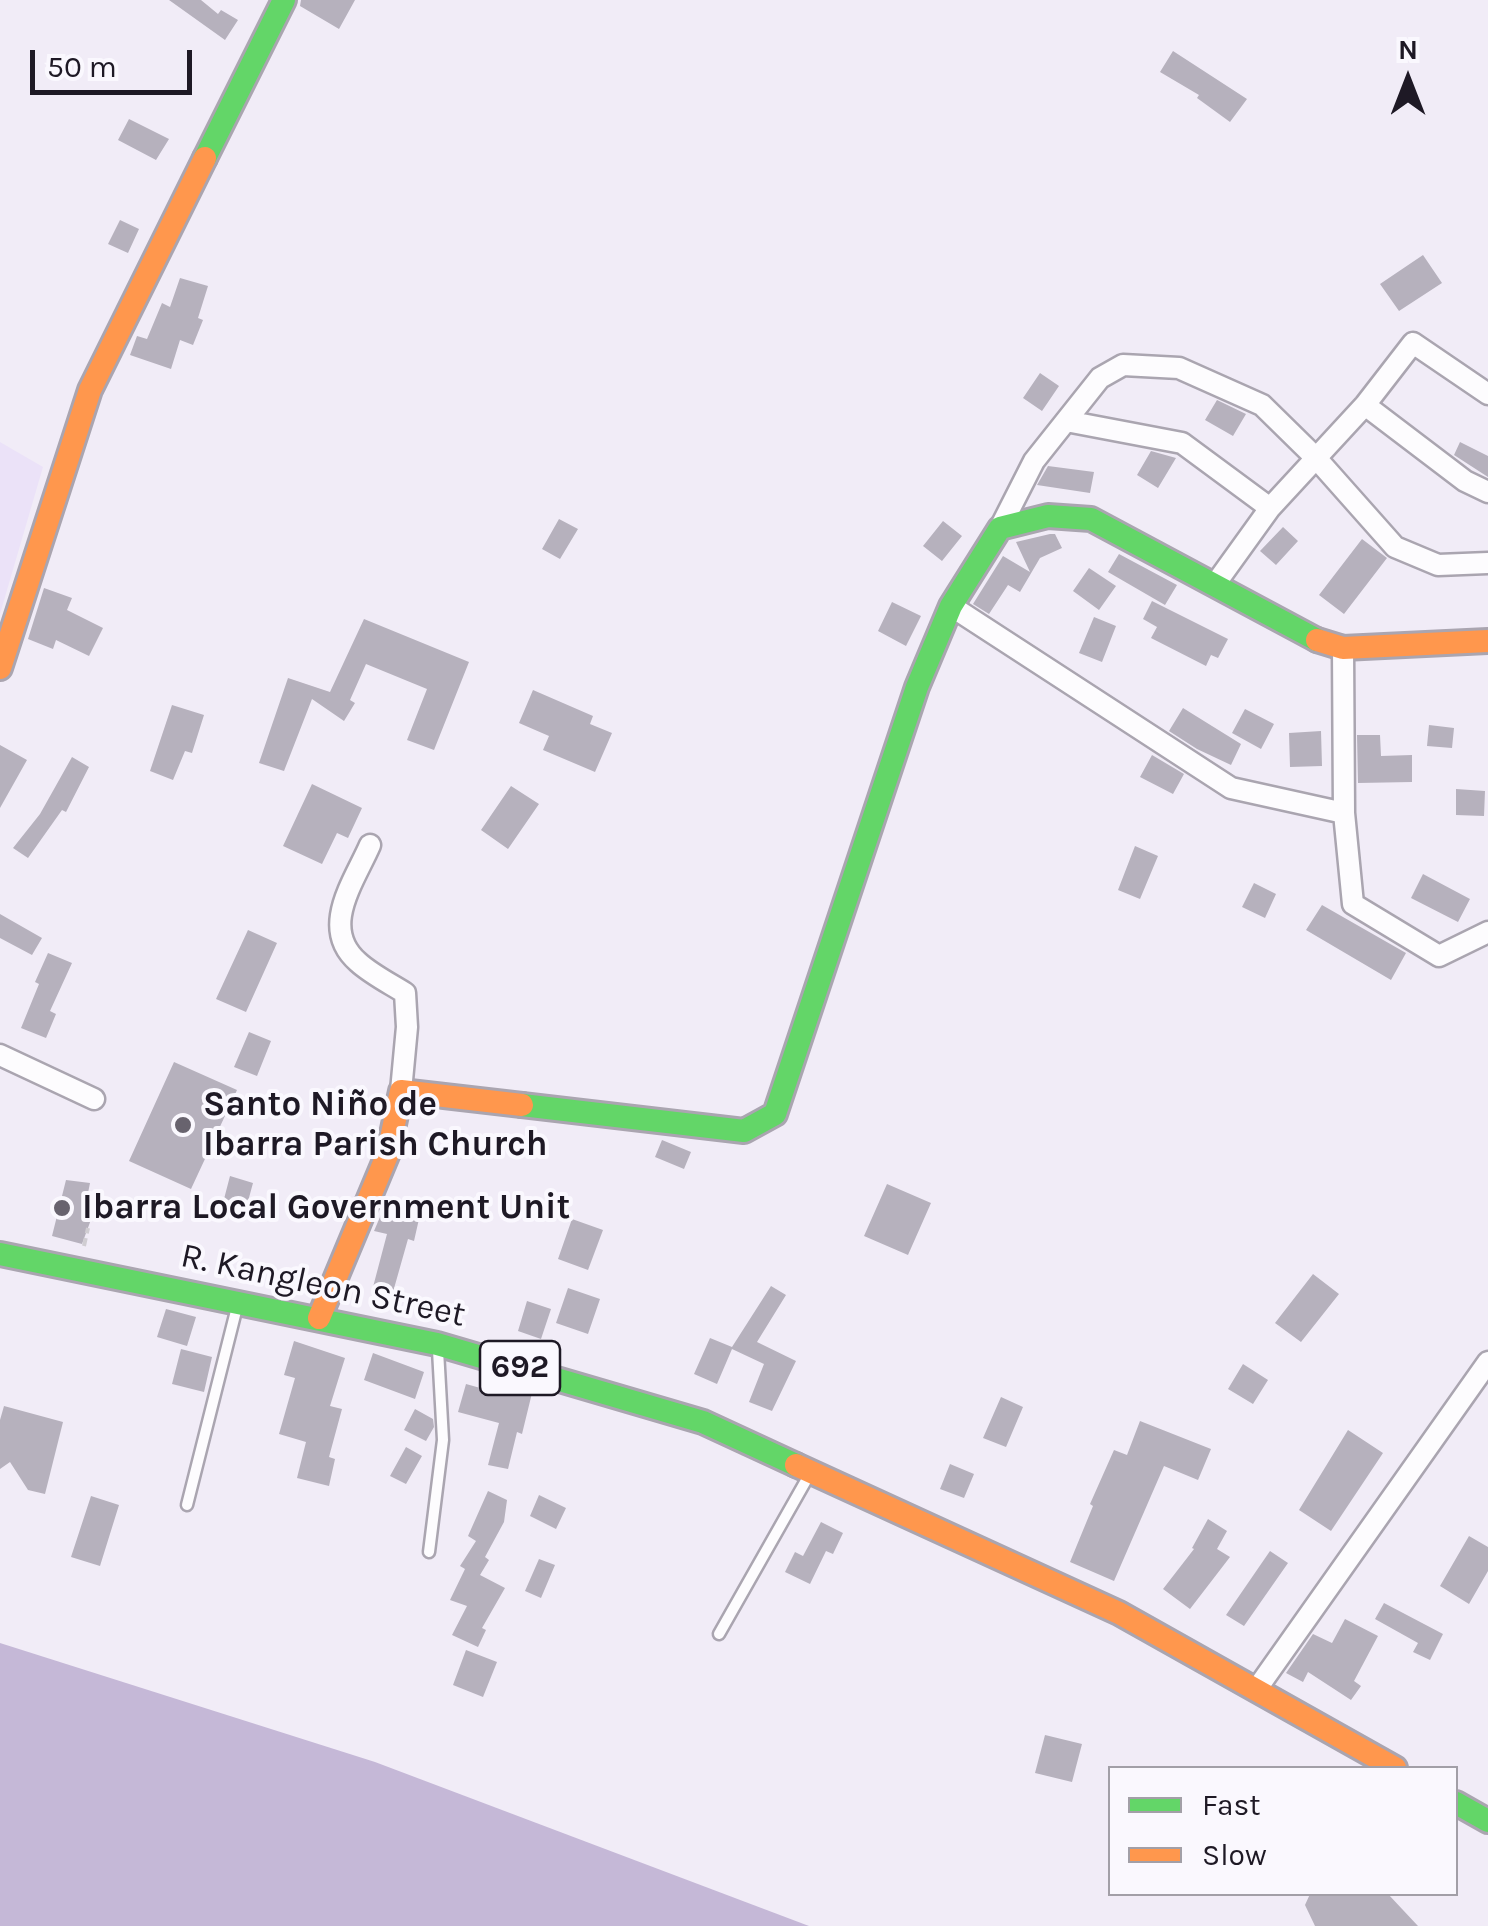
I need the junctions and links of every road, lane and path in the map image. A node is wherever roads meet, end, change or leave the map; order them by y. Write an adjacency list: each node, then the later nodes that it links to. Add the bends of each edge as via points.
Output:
1 (284, 0): 14 (street, via 90,390)
2 (1488, 394): 3 (street, via 1413,344)
3 (1365, 406): 5 (street); 6 (street)
4 (1066, 421): 5 (street, via 1100,378 1123,365 1179,368 1262,406); 7 (street, via 1182,443); 8 (street, via 1034,461)
5 (1316, 458): 7 (street); 9 (street, via 1395,547 1438,565)
6 (1488, 492)
7 (1270, 508): 10 (street)
8 (1000, 528): 10 (street, via 1048,516 1091,519); 11 (street)
9 (1488, 563)
10 (1216, 584): 13 (street)
11 (951, 606): 15 (street, via 1231,788); 19 (street, via 917,687 775,1114 744,1131)
12 (1488, 641): 13 (street)
13 (1343, 648): 15 (street)
14 (0, 668)
15 (1344, 812): 17 (street, via 1352,904 1438,956)
16 (370, 845): 19 (street, via 338,931 355,960 405,993)
17 (1488, 932)
18 (0, 1056): 20 (street)
19 (401, 1091): 25 (street, via 388,1153)
20 (94, 1099)
21 (88, 1228): 22 (path)
22 (84, 1246)
23 (0, 1254): 24 (street, R. Kangleon Street / 692)
24 (238, 1302): 25 (street, R. Kangleon Street / 692); 29 (lane)
25 (319, 1318): 26 (street, R. Kangleon Street / 692)
26 (437, 1344): 28 (street, R. Kangleon Street / 692, via 703,1422); 30 (lane, via 443,1440)
27 (1488, 1362): 32 (street)
28 (811, 1472): 31 (lane); 32 (street, R. Kangleon Street / 692, via 1057,1583)
29 (187, 1505)
30 (429, 1552)
31 (718, 1634)
32 (1256, 1690): 33 (street, 692)
33 (1391, 1766)
34 (1458, 1803): 35 (street)
35 (1488, 1821)

